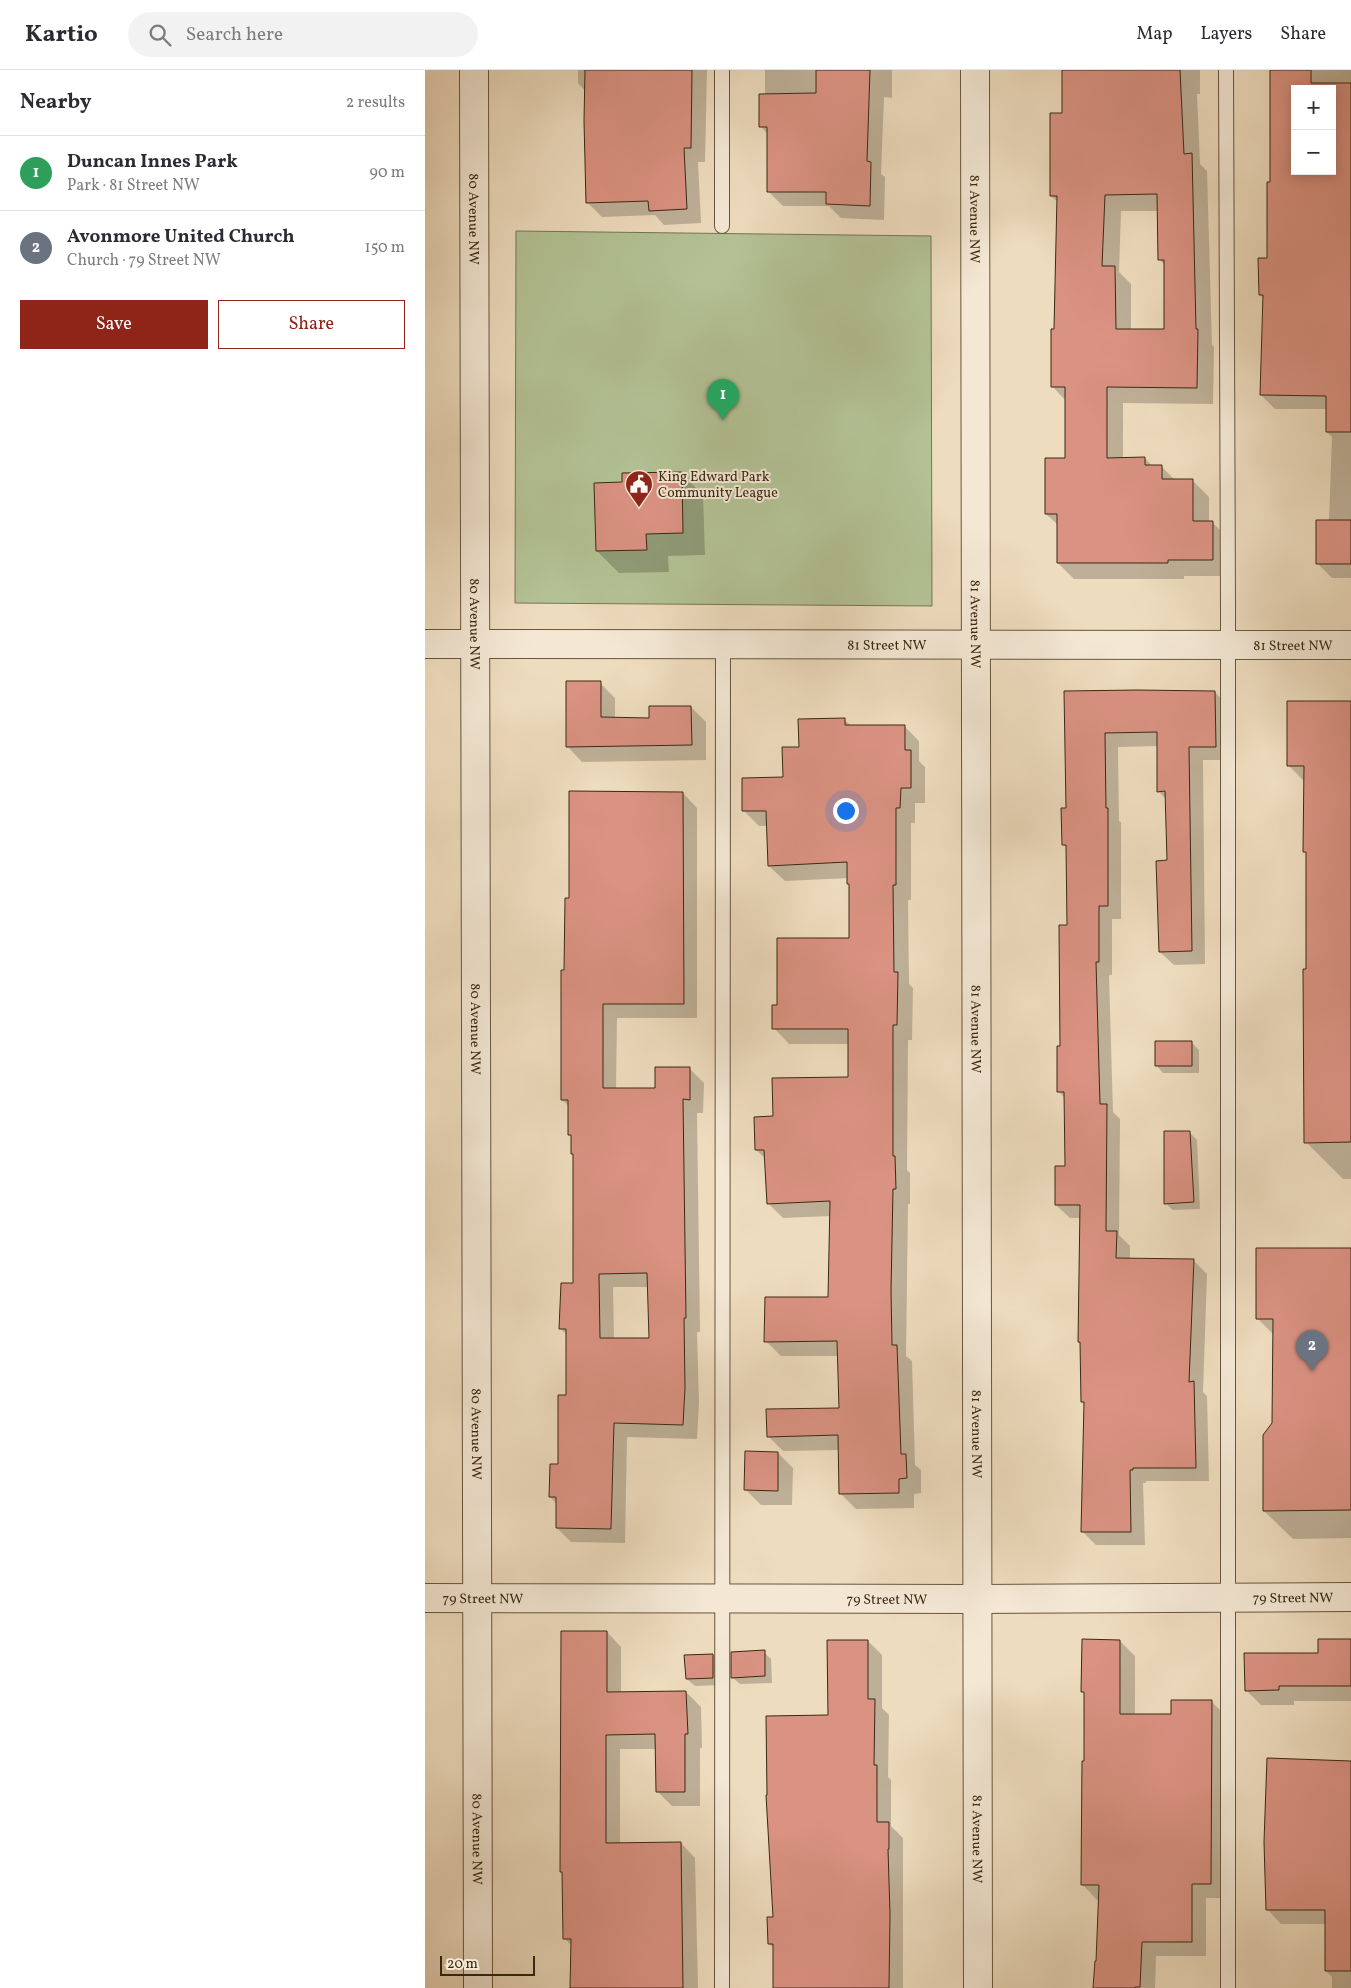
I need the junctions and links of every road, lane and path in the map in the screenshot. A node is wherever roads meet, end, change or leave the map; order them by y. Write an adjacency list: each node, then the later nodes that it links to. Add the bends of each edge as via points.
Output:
1 (474, 70): 7 (street, 80 Avenue NW)
2 (722, 70): 5 (lane)
3 (975, 70): 9 (street, 81 Avenue NW)
4 (1226, 70): 10 (lane)
5 (722, 226)
6 (425, 644): 7 (street, 81 Street NW)
7 (475, 644): 8 (street, 81 Street NW); 15 (street, 80 Avenue NW)
8 (723, 644): 9 (street, 81 Street NW); 12 (lane)
9 (975, 644): 10 (street, 81 Street NW); 17 (street, 81 Avenue NW)
10 (1228, 644): 11 (street, 81 Street NW); 16 (lane)
11 (1351, 645)
12 (722, 1597): 15 (street, 79 Street NW); 17 (street, 79 Street NW); 19 (lane)
13 (1351, 1597): 16 (street, 79 Street NW)
14 (425, 1598): 15 (street, 79 Street NW)
15 (478, 1598): 18 (street, 80 Avenue NW)
16 (1227, 1598): 17 (street, 79 Street NW); 21 (lane)
17 (976, 1599): 20 (street, 81 Avenue NW)
18 (478, 1988)
19 (722, 1988)
20 (978, 1988)
21 (1228, 1988)

